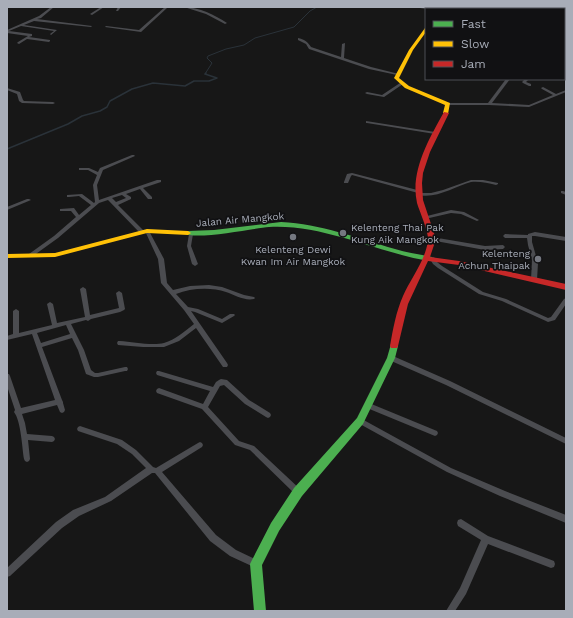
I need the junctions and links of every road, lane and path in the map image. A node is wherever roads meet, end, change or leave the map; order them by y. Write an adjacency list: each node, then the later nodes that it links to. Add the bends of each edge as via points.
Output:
1 (53, 7): 10 (street)
2 (103, 7): 9 (street)
3 (166, 7): 14 (street, via 140,31)
4 (185, 7): 11 (street, via 207,13)
5 (415, 7): 7 (street)
6 (519, 7): 8 (street)
7 (425, 8)
8 (523, 8)
9 (91, 14)
10 (34, 20): 12 (street); 13 (street)
11 (226, 23)
12 (21, 25): 15 (street); 17 (street, via 56,30)
13 (91, 26)
14 (106, 27)
15 (7, 31): 18 (street, via 31,35)
16 (425, 31): 24 (street)
17 (51, 34)
18 (27, 38): 20 (street); 21 (street)
19 (299, 39): 23 (street, via 308,43 309,47)
20 (49, 41)
21 (19, 44)
22 (344, 44): 23 (street)
23 (342, 59): 24 (street)
24 (397, 74): 27 (street, via 396,78)
25 (507, 80): 36 (street)
26 (526, 80): 28 (street, via 524,82)
27 (401, 84): 32 (street, via 383,96); 35 (street)
28 (530, 85)
29 (543, 88): 33 (street)
30 (7, 89): 34 (street, via 19,93 20,101 23,102)
31 (566, 91): 33 (street)
32 (367, 94)
33 (554, 94): 36 (street, via 529,106)
34 (53, 103)
35 (448, 104): 36 (street); 38 (street, via 446,114)
36 (489, 104)
37 (367, 122): 38 (street)
38 (435, 133): 46 (street, via 425,156)
39 (133, 156): 41 (street, via 103,167)
40 (80, 169): 41 (street, via 89,169)
41 (99, 175): 52 (street, via 95,185)
42 (160, 181): 45 (street)
43 (346, 182): 46 (street, via 352,174)
44 (496, 184): 46 (street, via 471,181 432,194)
45 (141, 188): 47 (street); 50 (street)
46 (419, 193): 57 (street)
47 (124, 194): 49 (street); 53 (street, via 129,198)
48 (69, 196): 52 (street, via 80,195)
49 (109, 198): 52 (street); 53 (street)
50 (150, 198)
51 (29, 200): 54 (street)
52 (95, 204): 56 (street)
53 (116, 204): 59 (street)
54 (7, 209)
55 (62, 210): 56 (street, via 72,209)
56 (79, 218): 66 (street)
57 (425, 218): 58 (street, via 455,211); 63 (street)
58 (477, 220)
59 (145, 231): 60 (street, Jalan Air Mangkok); 66 (street, Jalan Air Mangkok, via 56,255); 74 (street, via 161,259 164,283)
60 (191, 234): 68 (street, Jalan Air Mangkok, via 275,224 294,225 334,233 407,256); 69 (street, via 189,246)
61 (505, 236): 62 (street)
62 (529, 237): 64 (street, via 535,234); 70 (street, via 535,262)
63 (432, 239): 65 (street, via 485,248); 68 (street)
64 (566, 239)
65 (503, 247)
66 (32, 255): 67 (street, Jalan Air Mangkok)
67 (7, 256)
68 (430, 259): 70 (street, Jalan Air Mangkok, via 465,264); 76 (street, via 481,293 504,300 548,320 553,319); 91 (street, via 404,304)
69 (195, 264)
70 (534, 280): 71 (street, Jalan Air Mangkok)
71 (566, 287)
72 (83, 289): 81 (street)
73 (119, 293): 81 (street, via 122,309)
74 (172, 293): 75 (street, via 190,288 216,288); 78 (street)
75 (252, 298)
76 (566, 300)
77 (50, 304): 84 (street)
78 (186, 309): 80 (street, via 196,310 222,321); 83 (street)
79 (16, 311): 87 (street)
80 (232, 315)
81 (88, 319): 82 (street)
82 (68, 323): 84 (street); 86 (street)
83 (197, 325): 89 (street, via 163,346); 92 (street)
84 (55, 326): 85 (street)
85 (34, 332): 87 (street); 90 (street)
86 (74, 335): 90 (street); 93 (street, via 88,372 98,375)
87 (16, 336): 88 (street)
88 (7, 338)
89 (120, 343)
90 (40, 346): 98 (street)
91 (391, 358): 99 (street); 109 (street)
92 (225, 365)
93 (125, 369)
94 (159, 372): 96 (street)
95 (7, 376): 102 (street)
96 (214, 390): 100 (street); 103 (street, via 218,384 225,382 247,402)
97 (159, 391): 100 (street)
98 (60, 402): 101 (street); 102 (street)
99 (369, 406): 104 (street); 106 (street)
100 (204, 407): 113 (street, via 237,443 252,448)
101 (62, 410)
102 (18, 412): 107 (street)
103 (268, 415)
104 (360, 421): 113 (street); 114 (street, via 450,470)
105 (80, 429): 112 (street, via 115,440)
106 (434, 433)
107 (24, 437): 108 (street); 111 (street)
108 (52, 439)
109 (566, 441)
110 (200, 445): 112 (street)
111 (27, 459)
112 (154, 470): 117 (street, via 213,538 233,553); 119 (street, via 108,499 76,513)
113 (298, 492): 117 (street, via 275,527)
114 (566, 519)
115 (461, 523): 116 (street)
116 (486, 539): 118 (street); 121 (street, via 463,592)
117 (256, 564): 120 (street)
118 (551, 564)
119 (8, 570)
120 (260, 611)
121 (450, 611)

